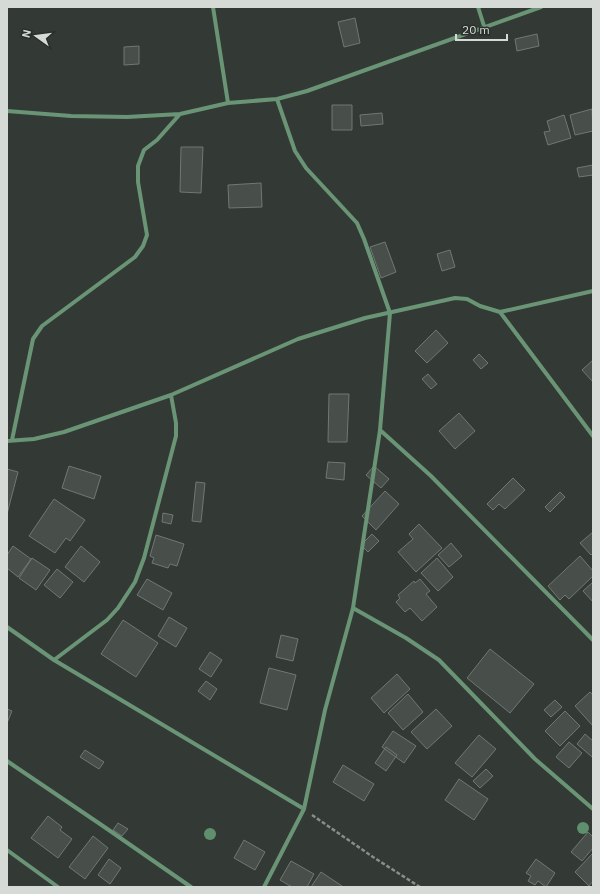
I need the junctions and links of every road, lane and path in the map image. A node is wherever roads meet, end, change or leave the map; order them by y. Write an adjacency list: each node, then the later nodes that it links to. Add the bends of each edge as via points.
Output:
1 (213, 7): 6 (street)
2 (478, 7): 4 (street)
3 (540, 7): 4 (street)
4 (484, 26): 5 (street, via 307,91)
5 (277, 99): 6 (street); 11 (street, via 295,151 306,168 357,223)
6 (228, 103): 8 (street)
7 (7, 111): 8 (street, via 113,117)
8 (180, 114): 15 (street, via 157,140 144,150 138,166 138,182 147,235 136,257 42,326 33,339)
9 (593, 290): 10 (street)
10 (500, 312): 11 (street, via 467,299 455,298); 14 (street)
11 (390, 313): 12 (street, via 365,318 289,342); 13 (street)
12 (171, 395): 15 (street, via 64,432); 20 (street, via 176,436 144,558 135,582 107,620)
13 (380, 430): 17 (street); 19 (street, via 431,476)
14 (593, 436)
15 (12, 440): 16 (street)
16 (7, 441)
17 (353, 608): 22 (street, via 325,710); 23 (street, via 439,660 534,759)
18 (7, 627): 20 (street)
19 (593, 640)
20 (54, 660): 22 (street)
21 (7, 761): 26 (street)
22 (304, 809): 27 (street); 28 (path)
23 (593, 809)
24 (7, 850): 25 (street)
25 (58, 887)
26 (191, 887)
27 (264, 887)
28 (420, 887)

